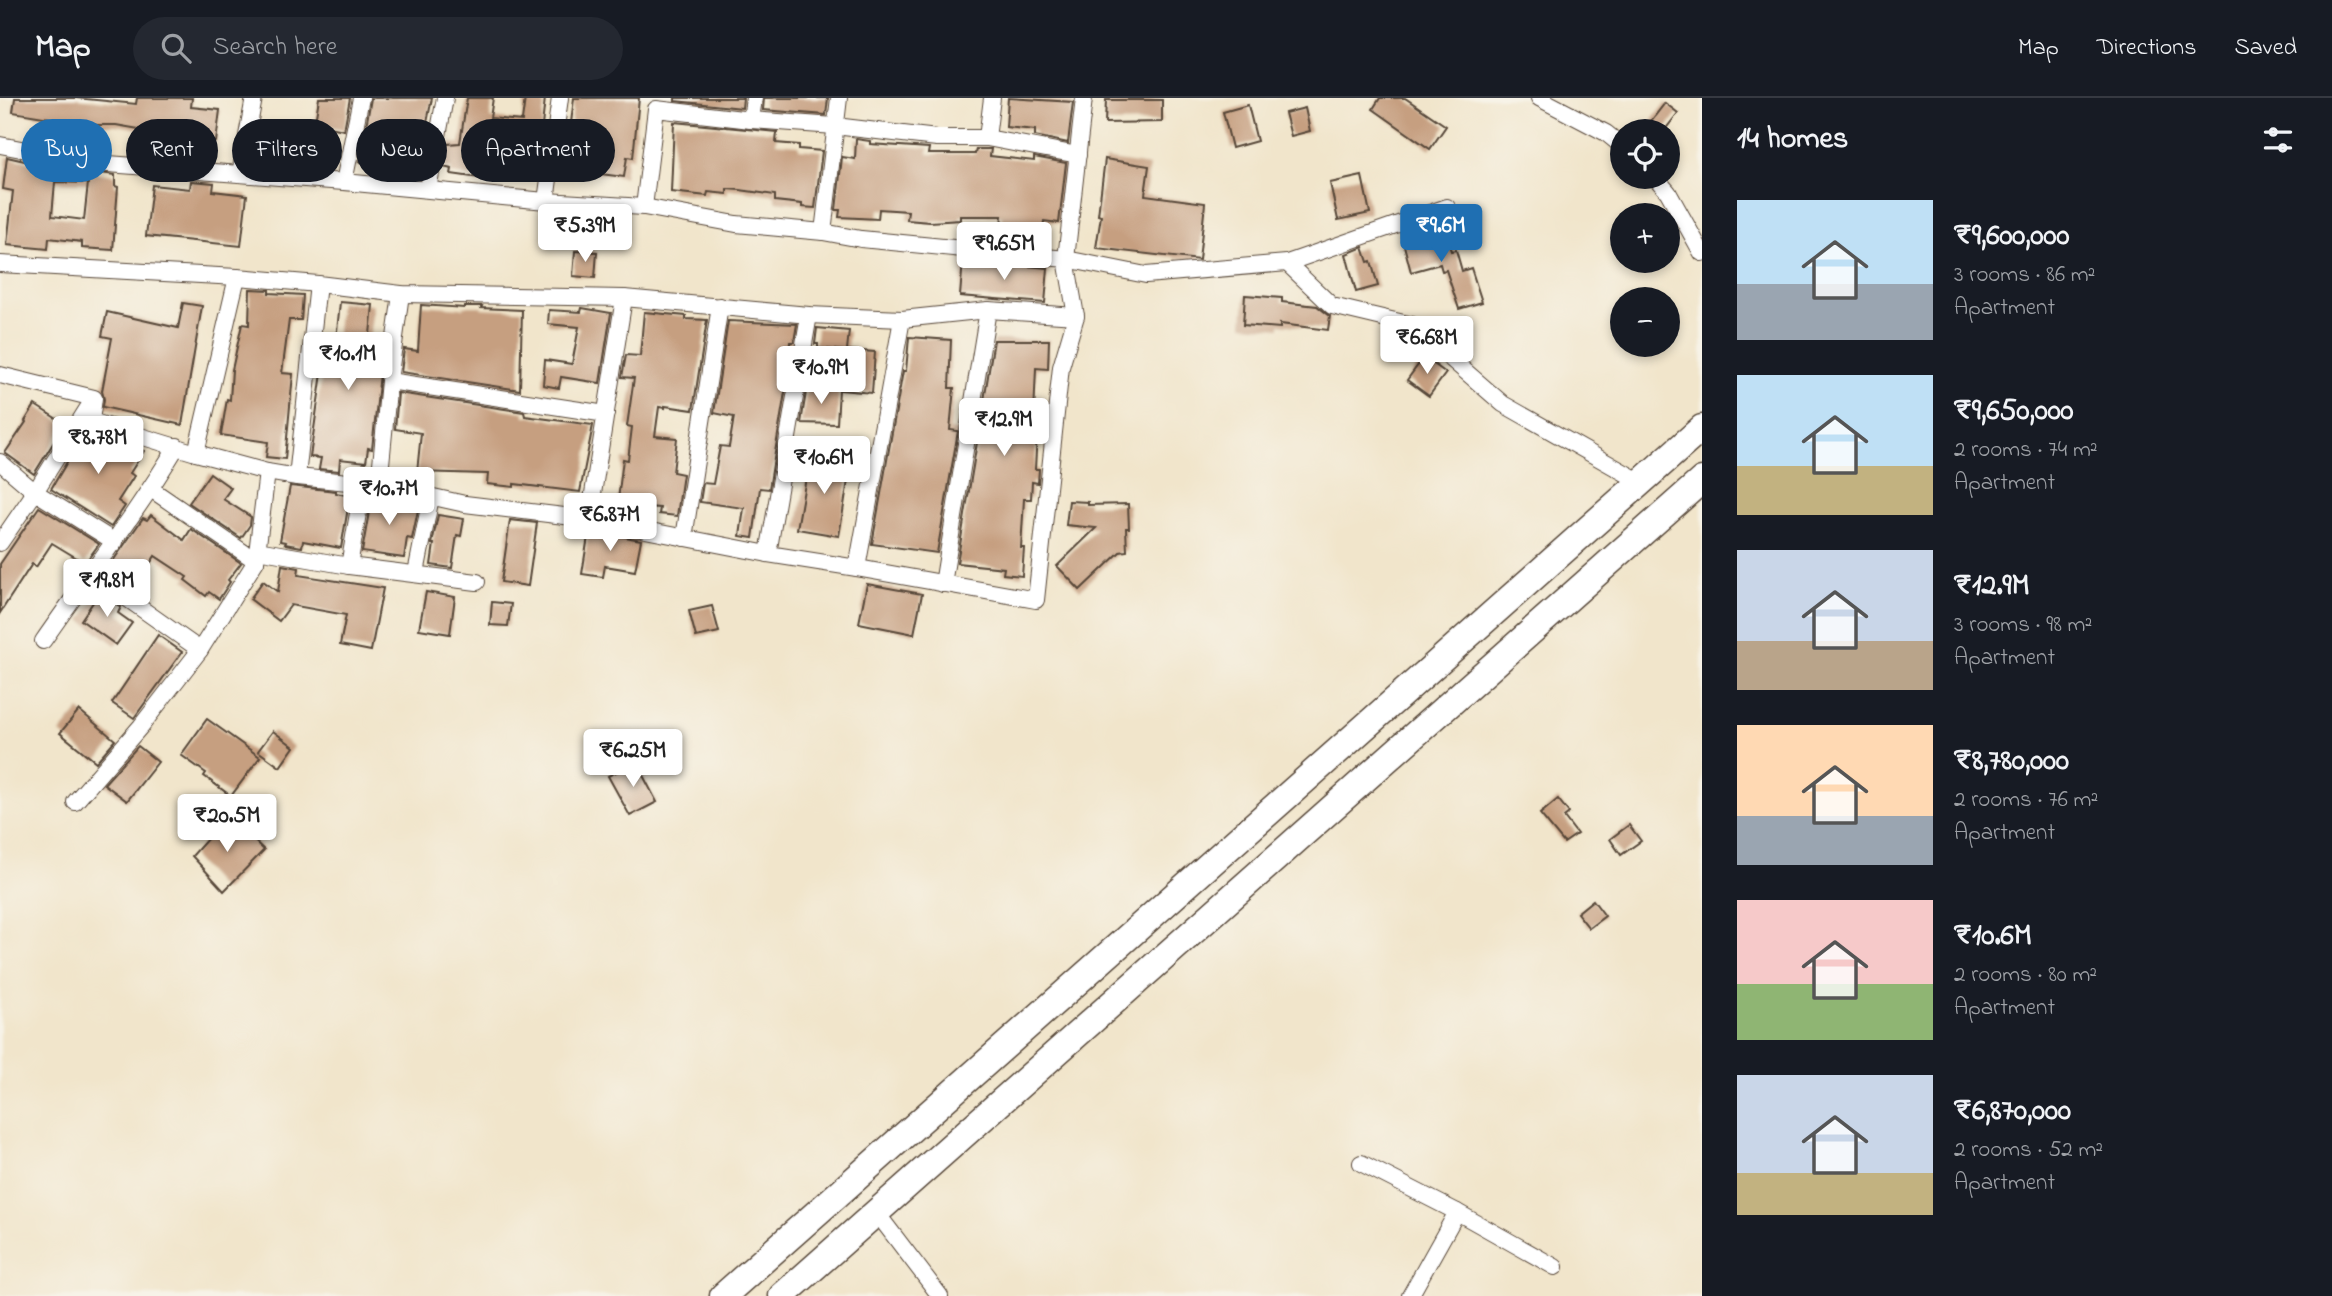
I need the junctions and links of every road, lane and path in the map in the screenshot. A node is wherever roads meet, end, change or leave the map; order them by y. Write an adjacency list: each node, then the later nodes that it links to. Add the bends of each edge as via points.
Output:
1 (254, 98): 11 (street)
2 (361, 98): 19 (street)
3 (444, 98): 20 (street)
4 (560, 98): 22 (street)
5 (754, 98): 12 (street)
6 (839, 98): 13 (street)
7 (992, 98): 15 (street)
8 (1084, 98): 17 (street)
9 (1539, 98): 14 (street)
10 (657, 103): 12 (street); 23 (street)
11 (250, 119)
12 (751, 120): 13 (street)
13 (835, 126): 15 (street, via 937,138); 25 (street)
14 (1610, 136)
15 (987, 138): 17 (street)
16 (0, 145): 18 (street, via 95,163)
17 (1078, 155): 27 (street)
18 (232, 173)
19 (344, 181): 20 (street)
20 (428, 189): 22 (street)
21 (1665, 189): 26 (street)
22 (546, 201): 23 (street)
23 (644, 207): 25 (street, via 736,224)
24 (1447, 207): 28 (street)
25 (822, 232): 27 (street)
26 (1702, 253)
27 (1066, 258): 28 (street, via 1146,275); 37 (street)
28 (1287, 263): 50 (street, via 1332,306 1412,325 1503,404)
29 (0, 264): 30 (street)
30 (237, 277): 31 (street); 45 (street)
31 (318, 284): 32 (street); 48 (street)
32 (401, 294): 33 (street); 40 (street)
33 (624, 298): 34 (street); 42 (street)
34 (720, 306): 36 (street); 56 (street)
35 (988, 310): 37 (street); 38 (street); 66 (street)
36 (809, 315): 38 (street); 59 (street)
37 (1076, 316): 66 (street, via 1060,367 1036,600)
38 (902, 319): 62 (street)
39 (0, 374): 41 (street)
40 (389, 381): 42 (street); 51 (street)
41 (94, 398): 44 (street, via 91,421); 53 (street)
42 (606, 414): 55 (street)
43 (1702, 428): 50 (highway)
44 (177, 446): 45 (street); 52 (street)
45 (196, 453): 47 (street)
46 (0, 462): 53 (street)
47 (267, 472): 48 (street); 60 (street)
48 (297, 477): 51 (street)
49 (1702, 480): 71 (highway)
50 (1640, 482): 74 (highway)
51 (371, 485): 54 (street); 61 (street)
52 (151, 489): 57 (street); 60 (street)
53 (36, 492): 57 (street); 58 (street)
54 (430, 497): 55 (street); 64 (street)
55 (589, 519): 56 (street)
56 (684, 538): 59 (street)
57 (115, 542): 63 (street)
58 (0, 543)
59 (768, 554): 62 (street)
60 (257, 556): 61 (street); 68 (street)
61 (349, 566): 64 (street)
62 (857, 568): 66 (street)
63 (91, 573): 67 (street); 68 (street)
64 (416, 573): 65 (street)
65 (477, 582)
66 (943, 584)
67 (43, 641)
68 (200, 650): 69 (street)
69 (75, 802)
70 (1361, 1163): 72 (street)
71 (876, 1212): 75 (highway); 76 (street)
72 (1457, 1212): 73 (street); 77 (street)
73 (1555, 1267)
74 (723, 1296)
75 (782, 1296)
76 (940, 1296)
77 (1410, 1296)

